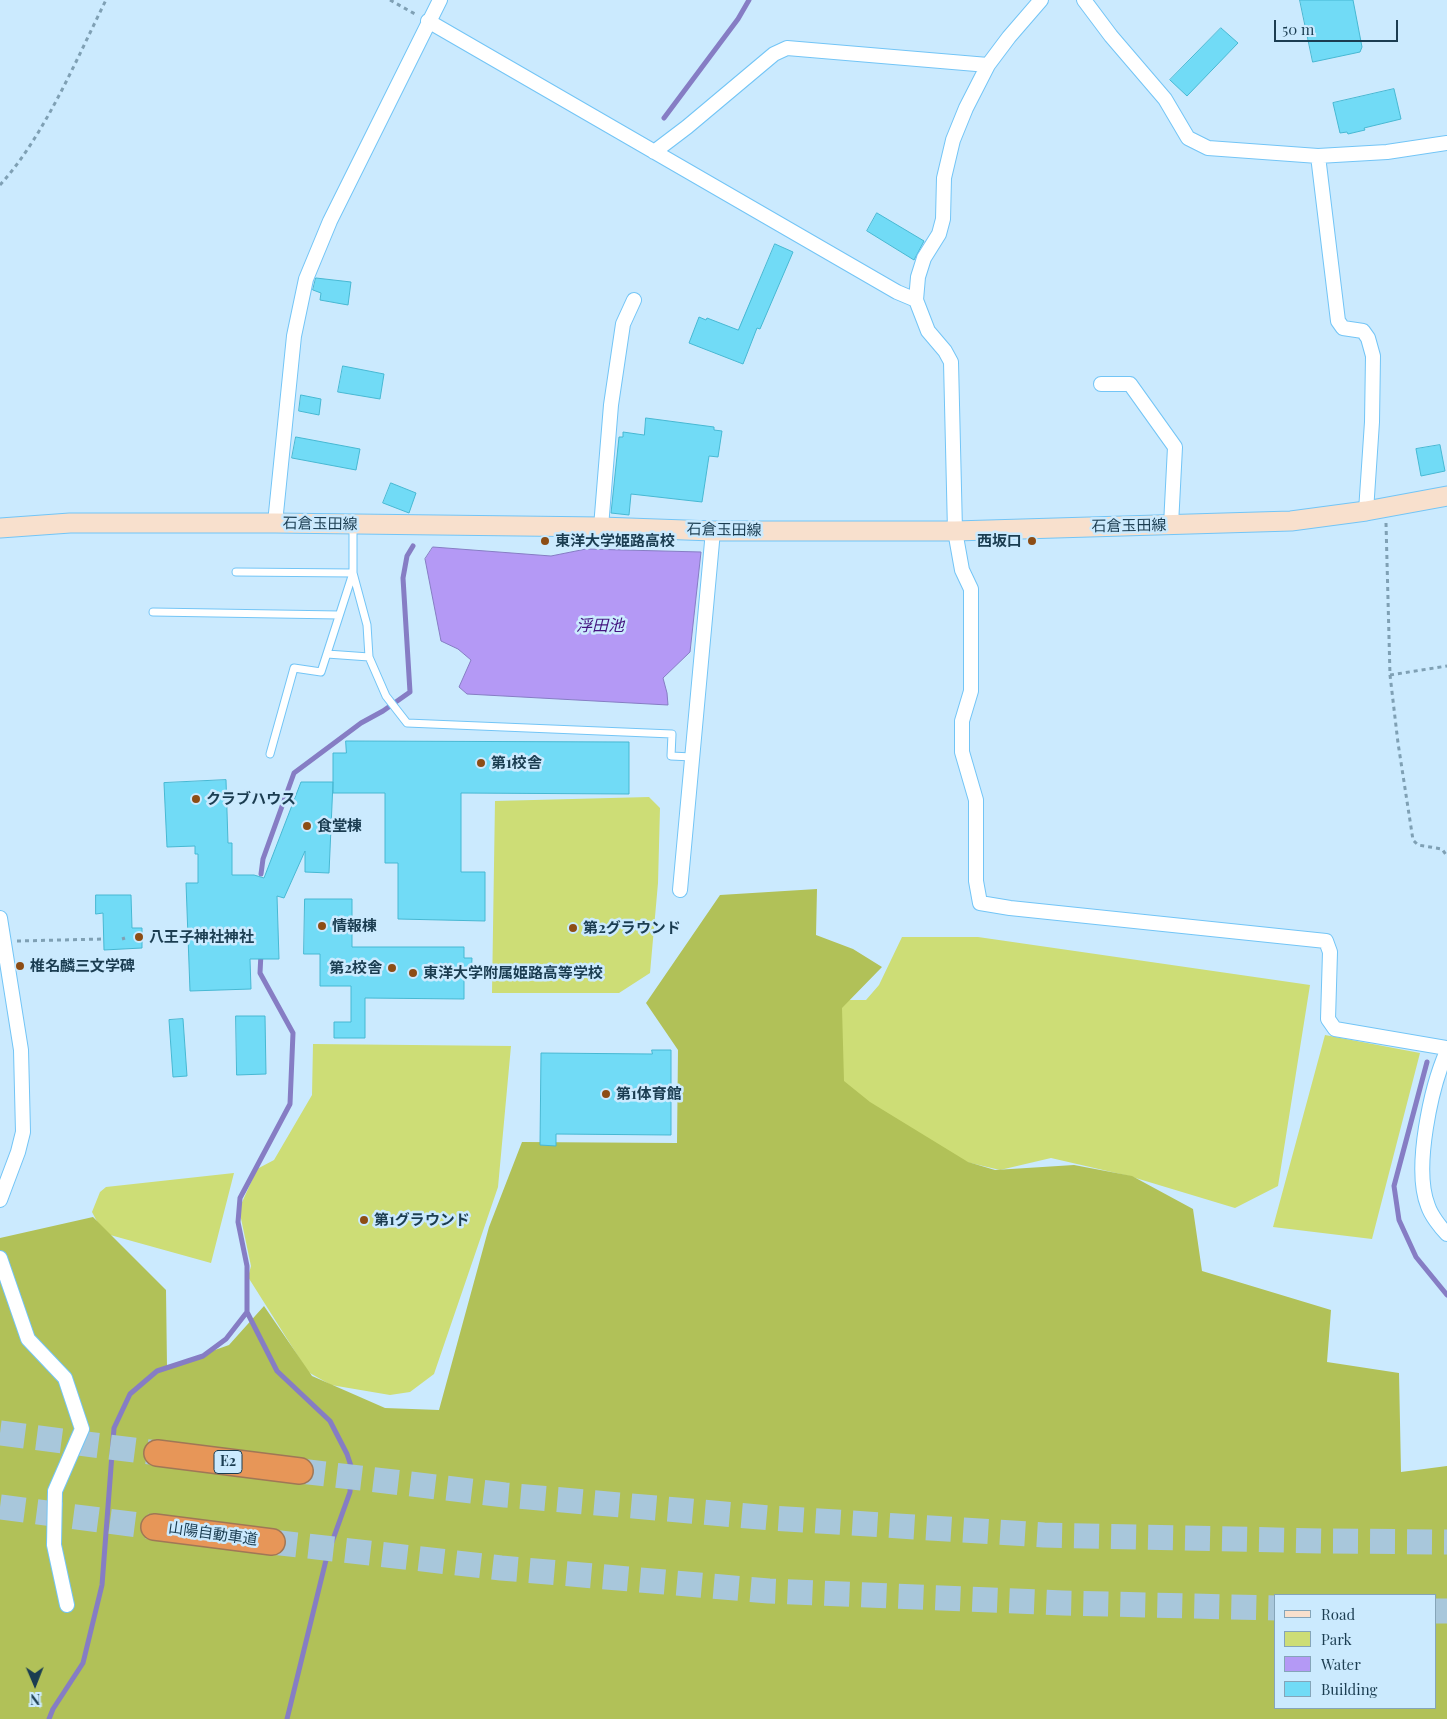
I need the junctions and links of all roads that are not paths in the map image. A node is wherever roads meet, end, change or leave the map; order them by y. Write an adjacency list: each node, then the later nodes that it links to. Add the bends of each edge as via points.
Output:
1 (440, 0): 4 (street)
2 (1041, 0): 5 (street)
3 (1084, 0): 8 (street, via 1165,98 1188,138 1208,148)
4 (428, 21): 7 (street); 14 (street, via 330,221 306,278 294,336)
5 (988, 65): 7 (street, via 787,48 774,54); 10 (street, via 953,140 944,178 943,220 939,234 924,258)
6 (1447, 143): 8 (street, via 1387,152)
7 (654, 152): 10 (street)
8 (1318, 156): 13 (street, via 1338,321 1343,328 1363,332 1373,356)
9 (634, 300): 17 (street, via 624,324 611,406)
10 (916, 300): 20 (street, via 928,331 951,362)
11 (1101, 384): 16 (street, via 1130,384 1175,447)
12 (1447, 496): 13 (main road, 石倉玉田線)
13 (1366, 511): 16 (main road, 石倉玉田線, via 1292,521)
14 (275, 523): 15 (main road, 石倉玉田線); 18 (main road, 石倉玉田線, via 70,523)
15 (353, 524): 17 (main road, 石倉玉田線); 22 (lane)
16 (1171, 525): 20 (main road, 石倉玉田線)
17 (601, 527): 19 (main road, 石倉玉田線)
18 (0, 528)
19 (713, 531): 20 (main road, 石倉玉田線); 28 (street)
20 (955, 531): 31 (street, via 962,570 971,589 971,691 962,721 962,752 976,800 976,881 980,903 1019,910 1326,941 1330,952 1328,1019 1335,1030)
21 (236, 572): 22 (lane)
22 (353, 573): 24 (lane); 26 (lane, via 367,625)
23 (153, 612): 24 (lane)
24 (339, 615): 25 (lane)
25 (327, 654): 26 (lane); 27 (lane, via 321,672 294,668)
26 (369, 657): 28 (lane, via 386,696 407,723 672,734 671,756)
27 (270, 754)
28 (692, 757): 29 (street)
29 (680, 890)
30 (0, 918): 32 (street, via 21,1050 22,1132)
31 (1447, 1050): 33 (street, via 1432,1094 1424,1142 1422,1182 1428,1206)
32 (0, 1199)
33 (1447, 1234)
34 (0, 1258): 39 (street, via 28,1338 65,1378 82,1429 55,1491 54,1545)
35 (157, 1453): 36 (highway, E2)
36 (300, 1471)
37 (154, 1527): 38 (highway, 山陽自動車道)
38 (272, 1542)
39 (67, 1605)

